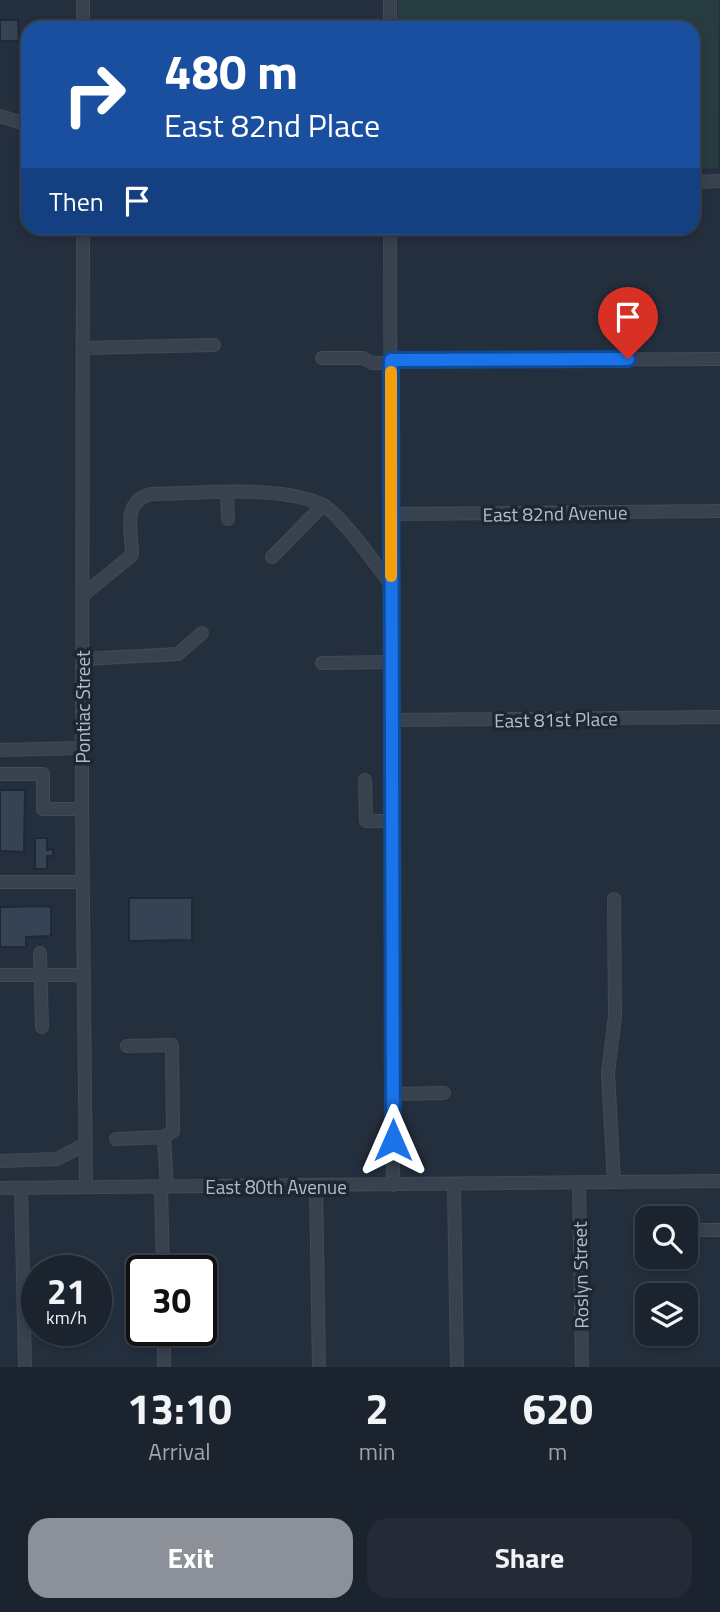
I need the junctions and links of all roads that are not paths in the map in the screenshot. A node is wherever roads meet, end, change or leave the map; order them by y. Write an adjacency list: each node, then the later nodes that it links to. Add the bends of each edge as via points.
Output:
1 (83, 0): 3 (street)
2 (390, 0): 4 (street)
3 (83, 21)
4 (390, 21)
5 (0, 116): 6 (street)
6 (21, 123)
7 (720, 181): 8 (street)
8 (700, 182)
9 (83, 235): 12 (street, Pontiac Street)
10 (390, 235): 15 (street)
11 (214, 345): 12 (street)
12 (83, 348): 23 (street, Pontiac Street)
13 (322, 358): 15 (street)
14 (720, 359): 15 (street)
15 (391, 362): 19 (street)
16 (227, 494): 17 (street, via 273,493); 20 (street); 23 (street, via 138,498 131,506 132,555)
17 (323, 505): 21 (street); 22 (street)
18 (720, 511): 19 (street, East 82nd Avenue)
19 (391, 514): 22 (street)
20 (228, 519)
21 (272, 557)
22 (391, 585): 26 (street)
23 (83, 595): 25 (street, Pontiac Street)
24 (202, 633): 25 (street, via 178,654)
25 (83, 659): 30 (street, Pontiac Street)
26 (392, 662): 27 (street); 29 (street)
27 (322, 663)
28 (720, 717): 29 (street, East 81st Place)
29 (393, 720): 35 (street)
30 (82, 748): 31 (street); 34 (street, Pontiac Street)
31 (0, 750)
32 (0, 775): 34 (street, via 43,774 43,809)
33 (365, 780): 35 (street, via 366,821)
34 (82, 809): 37 (street, Pontiac Street)
35 (391, 821): 46 (street)
36 (0, 882): 37 (street)
37 (83, 882): 42 (street, Pontiac Street)
38 (614, 899): 51 (street, via 615,1016 608,1073)
39 (40, 953): 41 (street)
40 (0, 975): 41 (street)
41 (41, 975): 42 (street); 43 (street)
42 (83, 975): 49 (street, Pontiac Street)
43 (42, 1027)
44 (127, 1046): 47 (street, via 172,1045 173,1131)
45 (444, 1093): 46 (street)
46 (392, 1094): 55 (street)
47 (164, 1137): 48 (street); 58 (street)
48 (116, 1139)
49 (86, 1144): 50 (street, via 57,1159); 57 (street, Pontiac Street)
50 (0, 1161)
51 (614, 1181): 52 (street, East 80th Avenue); 53 (street, East 80th Avenue)
52 (720, 1181)
53 (579, 1182): 56 (street, East 80th Avenue); 69 (street, Roslyn Street)
54 (316, 1185): 55 (street, East 80th Avenue); 58 (street, East 80th Avenue); 67 (street)
55 (393, 1185): 56 (street, East 80th Avenue)
56 (454, 1185): 68 (street)
57 (86, 1187): 58 (street, East 80th Avenue); 60 (street, East 80th Avenue)
58 (164, 1187): 63 (street)
59 (0, 1188): 60 (street, East 80th Avenue)
60 (21, 1188): 65 (street)
61 (698, 1230): 62 (street)
62 (720, 1230)
63 (163, 1255)
64 (164, 1346): 66 (street)
65 (25, 1367)
66 (164, 1367)
67 (319, 1367)
68 (457, 1367)
69 (582, 1367)

